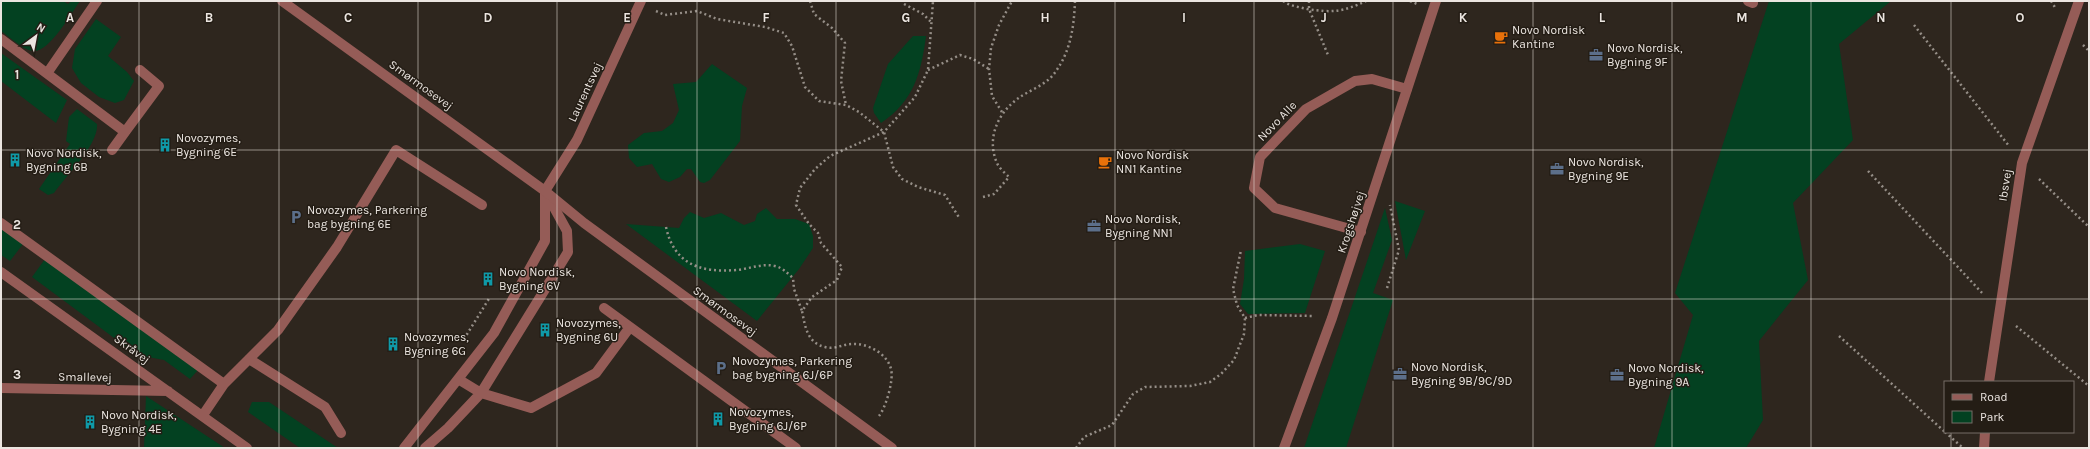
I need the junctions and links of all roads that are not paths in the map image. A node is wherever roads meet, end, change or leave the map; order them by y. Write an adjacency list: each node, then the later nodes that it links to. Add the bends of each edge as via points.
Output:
1 (97, 1): 10 (street)
2 (282, 1): 14 (street, Smørmosevej)
3 (1436, 1): 11 (street, Krogshøjvej)
4 (1748, 1): 5 (street)
5 (1753, 1)
6 (2079, 1): 23 (street, Ibsvej, via 2022,163)
7 (640, 3): 14 (street, Laurentsvej, via 577,140)
8 (1, 39): 10 (street)
9 (140, 70): 12 (street, via 159,86)
10 (48, 72): 12 (street)
11 (1408, 88): 17 (street, Krogshøjvej); 17 (street, Novo Alle, via 1372,79 1355,81 1306,109 1260,157 1254,188 1275,208)
12 (125, 132): 13 (street)
13 (112, 150)
14 (546, 191): 22 (street, via 545,241 494,332); 27 (street, Smørmosevej, via 567,231 568,252); 35 (street, Smørmosevej, via 590,227)
15 (482, 205): 21 (street, via 396,150 337,247 278,330)
16 (1, 223): 24 (street)
17 (1361, 232): 36 (street, Krogshøjvej)
18 (1, 272): 26 (street, Skråvej)
19 (604, 308): 20 (street)
20 (630, 327): 27 (street, via 596,373 531,408); 34 (street)
21 (249, 359): 24 (street); 29 (street, via 325,407)
22 (458, 379): 27 (street); 32 (street)
23 (1989, 381)
24 (224, 384): 28 (street)
25 (1, 388): 26 (street, Smallevej)
26 (168, 391): 28 (street, Skråvej)
27 (481, 394): 33 (street, Smørmosevej)
28 (203, 416): 31 (street, Skråvej)
29 (341, 433)
30 (1985, 433): 37 (street)
31 (247, 448)
32 (404, 448)
33 (425, 448)
34 (796, 448)
35 (892, 448)
36 (1284, 448)
37 (1985, 448)

